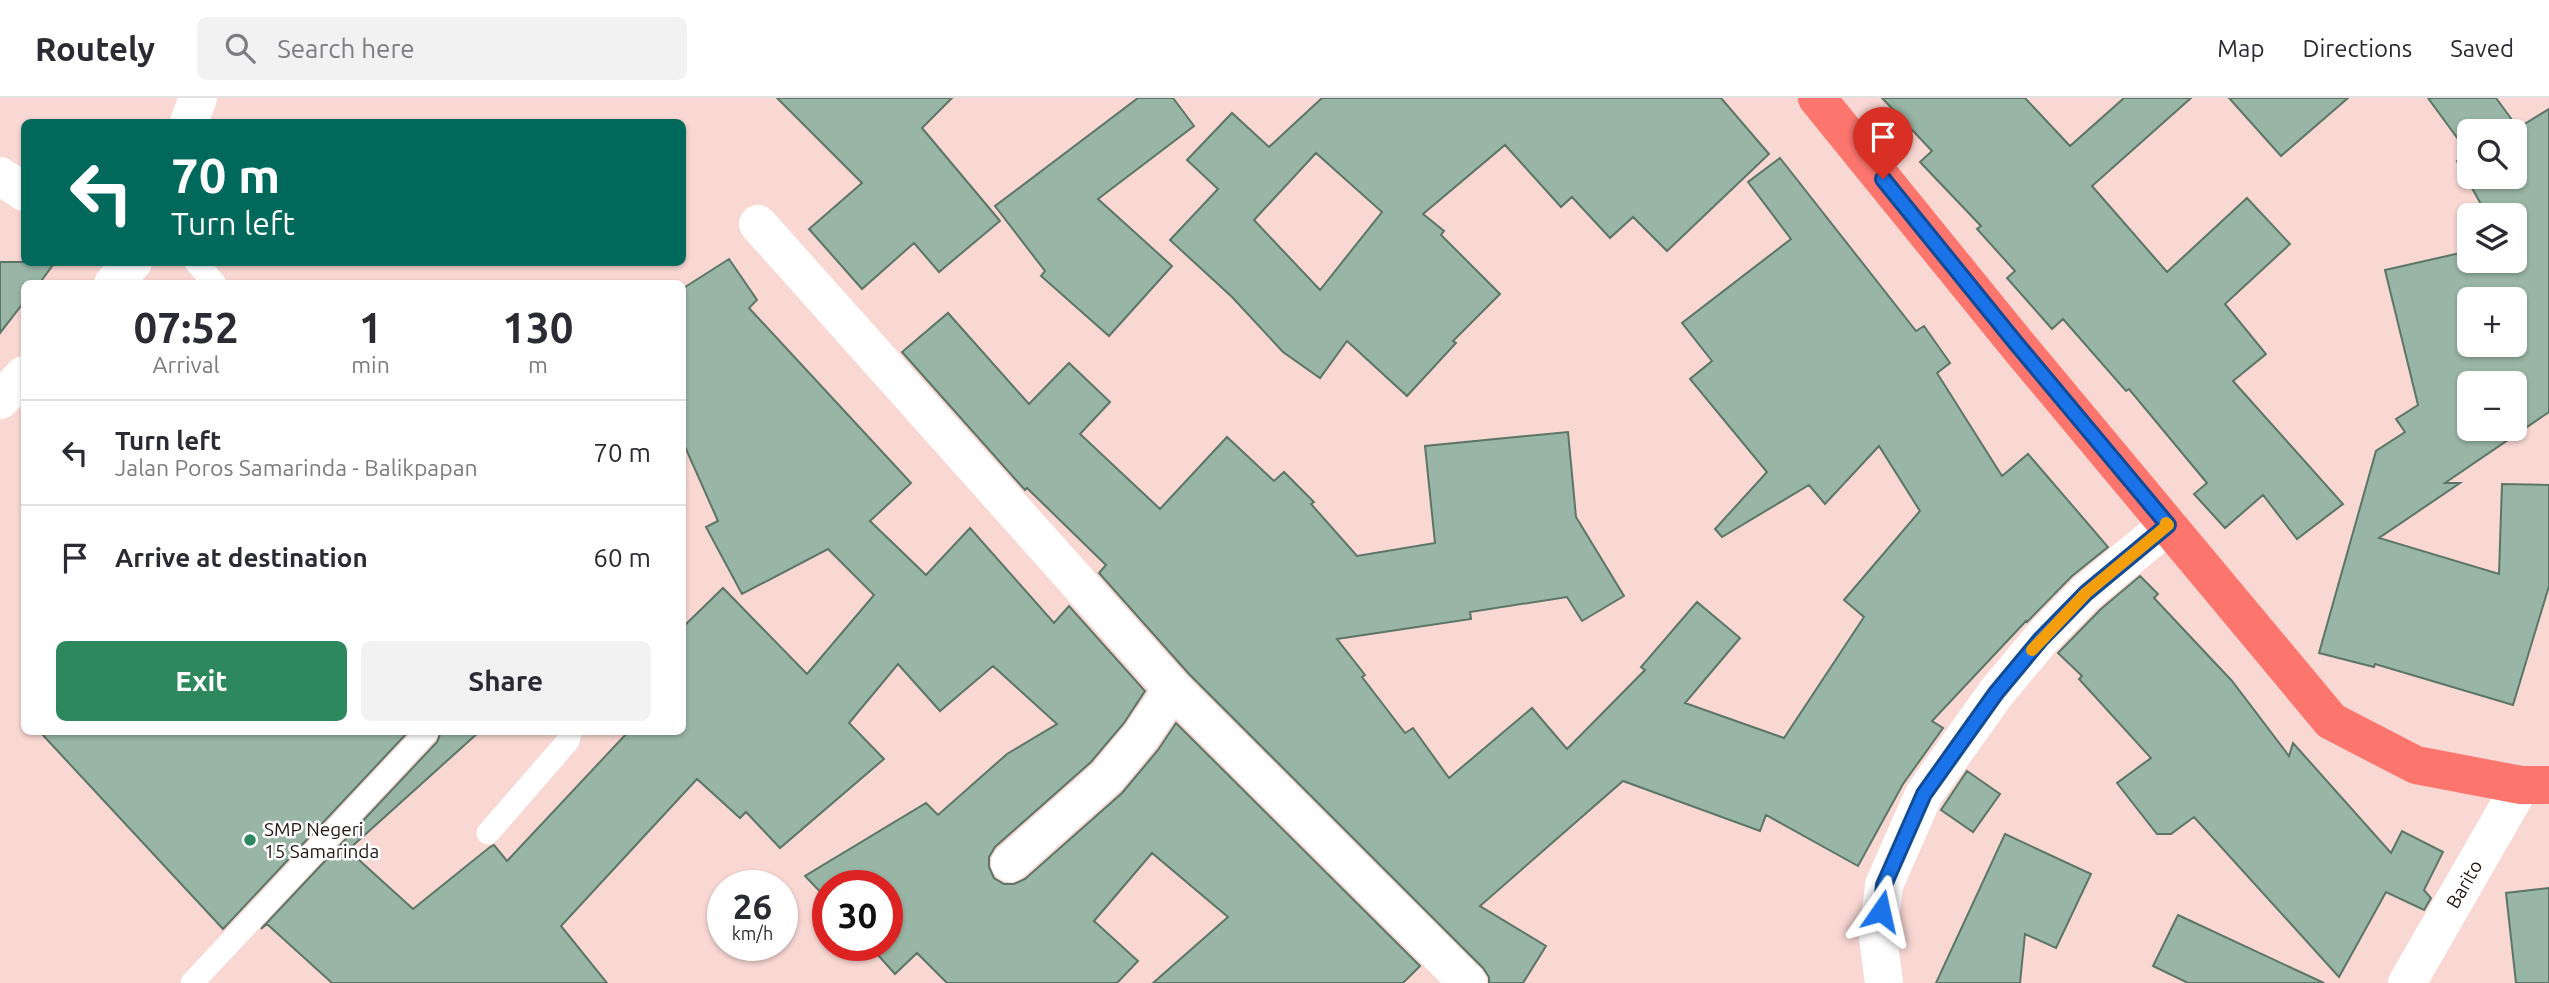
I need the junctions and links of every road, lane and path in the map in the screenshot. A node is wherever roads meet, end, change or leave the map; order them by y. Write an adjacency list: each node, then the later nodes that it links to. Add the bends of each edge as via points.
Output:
1 (198, 98): 3 (street)
2 (1817, 98): 11 (highway)
3 (189, 119)
4 (0, 176): 5 (street)
5 (21, 190)
6 (758, 224): 12 (street)
7 (199, 266): 8 (lane)
8 (212, 280)
9 (21, 378): 10 (street)
10 (0, 400)
11 (2168, 525): 15 (highway, via 2331,721 2416,765); 20 (street, via 2086,593 2041,639 1924,794 1884,885 1878,937)
12 (1173, 690): 17 (street, via 1107,778); 19 (street)
13 (424, 735): 18 (lane)
14 (569, 735): 16 (lane)
15 (2535, 785): 21 (street, Barito)
16 (488, 834)
17 (1010, 863)
18 (192, 983)
19 (1468, 983)
20 (1884, 983)
21 (2407, 983)

